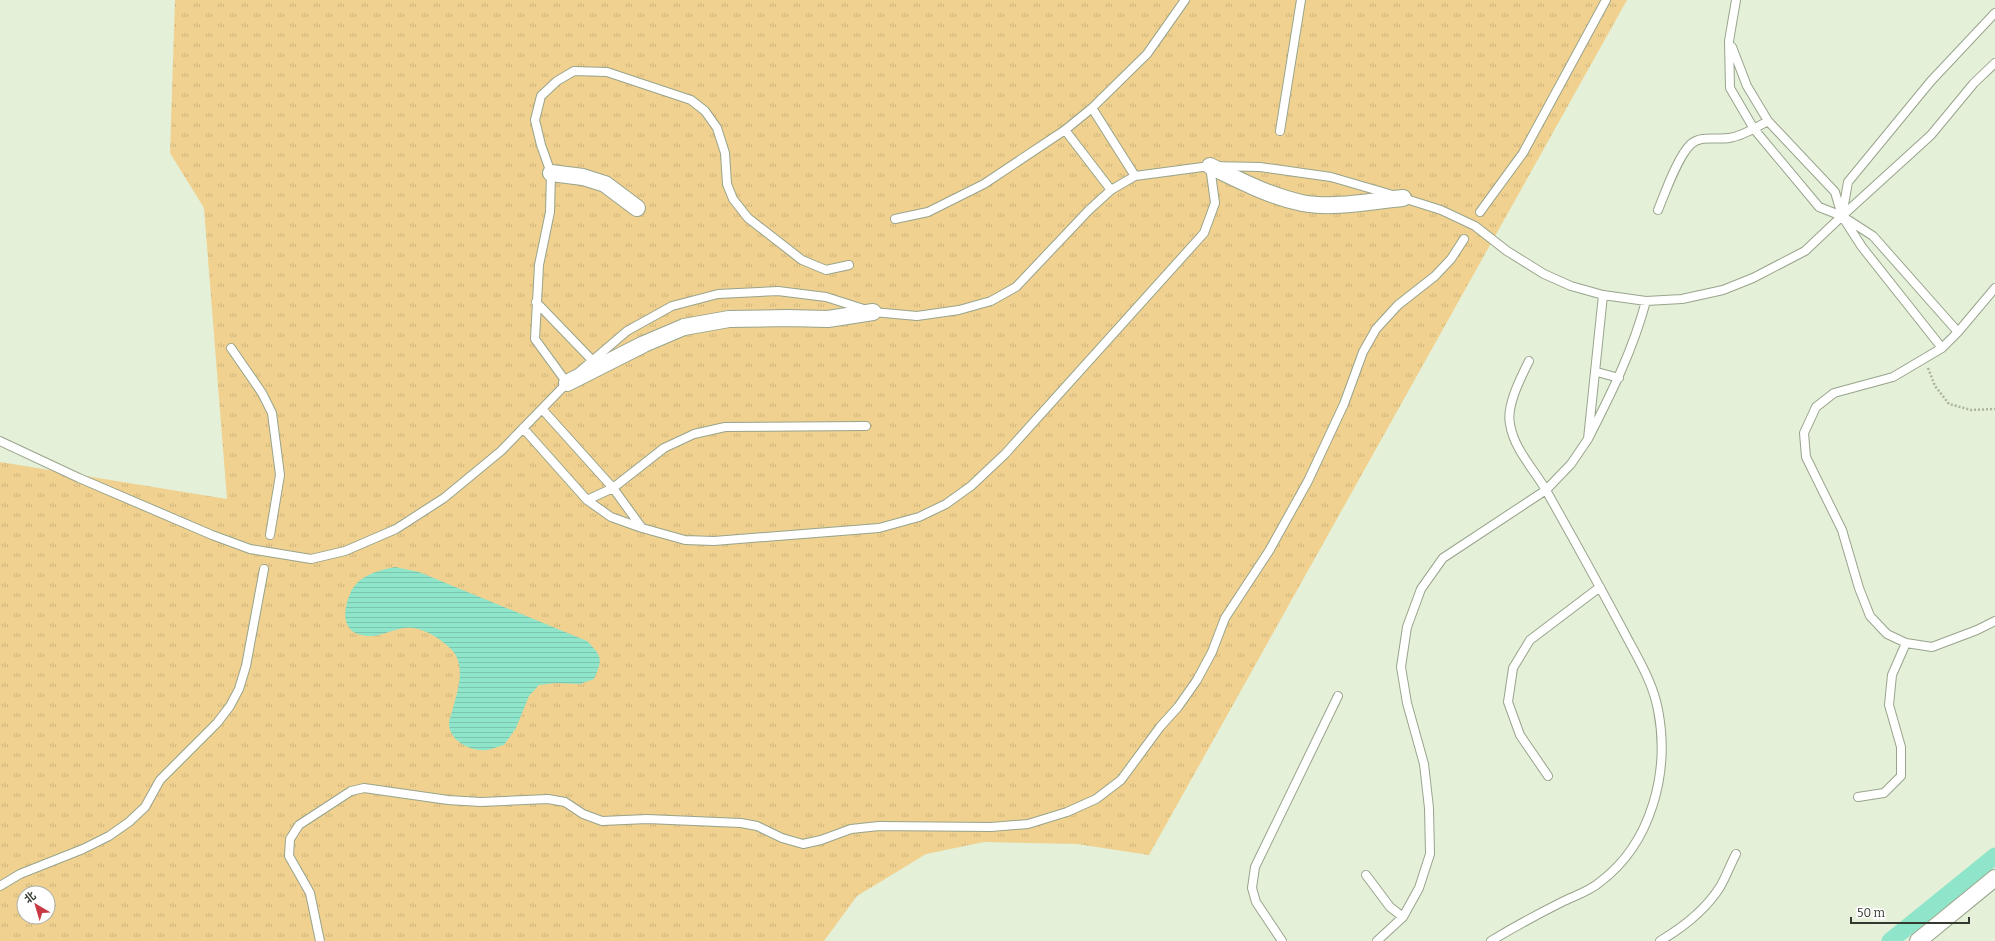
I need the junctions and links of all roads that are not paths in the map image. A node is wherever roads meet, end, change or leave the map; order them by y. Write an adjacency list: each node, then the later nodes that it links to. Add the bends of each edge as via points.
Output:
1 (1185, 0): 8 (lane, via 1147,54)
2 (1301, 0): 12 (lane)
3 (1606, 0): 20 (lane, via 1523,154)
4 (1736, 0): 6 (lane)
5 (1995, 13): 21 (lane, via 1931,82 1848,182)
6 (1730, 41): 9 (lane, via 1747,86); 10 (lane, via 1730,88)
7 (1995, 63): 21 (lane, via 1974,83 1931,135)
8 (1092, 108): 11 (lane); 15 (lane)
9 (1768, 121): 10 (lane); 21 (lane, via 1835,192)
10 (1754, 129): 19 (lane, via 1729,138 1701,139 1691,143 1683,153); 21 (lane, via 1819,208)
11 (1065, 130): 16 (lane); 22 (lane, via 984,184 928,212)
12 (1280, 130)
13 (1210, 166): 15 (lane); 17 (lane, via 1260,167 1331,177); 17 (street, via 1259,190 1302,203 1340,204); 46 (lane, via 1215,203 1204,233 1005,454 971,486 946,504 919,517 878,528 714,541 685,540)
14 (551, 173): 18 (street, via 583,177 605,184); 24 (lane, via 535,120 541,96 557,81 574,71 607,72 691,100 705,111 717,128 725,153 730,192 748,218 802,260 826,270); 28 (lane, via 550,212 539,265)
15 (1135, 176): 16 (lane)
16 (1111, 190): 29 (lane, via 1016,287 992,301 959,310 917,316)
17 (1403, 198): 26 (lane, via 1441,210 1475,226 1507,251 1544,274 1571,286)
18 (637, 208)
19 (1658, 210)
20 (1480, 212)
21 (1842, 216): 27 (lane, via 1805,251 1753,278 1716,292 1682,299); 30 (lane, via 1873,236); 32 (lane, via 1862,247)
22 (895, 218)
23 (1464, 239): 60 (lane, via 1451,259 1435,276 1398,305 1376,329 1363,352 1344,404 1308,481 1269,551 1225,618 1198,680 1121,780 1096,799 1067,812 1028,824 991,827 879,826 851,829 803,844 782,838 757,826 741,823 646,819 602,821 583,814 565,802 548,799 481,802 364,788 351,791 299,825 290,839 289,856 310,893)
24 (848, 265)
25 (1995, 288): 30 (lane)
26 (1603, 295): 27 (lane); 35 (lane)
27 (1646, 301): 36 (lane, via 1639,330)
28 (536, 302): 33 (lane); 37 (lane, via 536,339)
29 (872, 312): 33 (lane, via 826,297 778,291 718,294 672,306 627,331); 37 (street, via 828,319 729,319 684,327)
30 (1958, 332): 32 (lane)
31 (231, 348): 47 (lane, via 272,413 280,475)
32 (1942, 348): 51 (lane, via 1893,377 1834,393 1816,407 1804,434 1806,457 1842,530 1870,616 1887,634)
33 (592, 359): 37 (lane)
34 (1529, 361): 44 (lane, via 1514,391 1509,423 1520,452)
35 (1597, 372): 36 (lane); 41 (lane)
36 (1619, 378): 41 (lane)
37 (567, 383): 38 (lane)
38 (542, 409): 40 (lane); 43 (lane)
39 (866, 426): 43 (lane, via 726,427 694,434 664,448)
40 (523, 428): 42 (lane, via 501,451 444,498 396,529 346,551 311,559 244,547 79,478); 45 (lane)
41 (1588, 439): 44 (lane, via 1571,464)
42 (0, 441)
43 (613, 488): 45 (lane); 46 (lane)
44 (1546, 490): 49 (lane); 59 (lane, via 1443,558 1421,589 1407,627 1401,667 1407,702 1424,764 1429,808 1430,854 1419,888)
45 (587, 500): 46 (lane, via 611,517)
46 (642, 528)
47 (270, 535)
48 (264, 569): 58 (lane, via 239,690 217,723 160,780 145,807 129,822 83,849 20,874)
49 (1600, 587): 53 (lane, via 1530,640 1513,668 1508,702 1520,734); 63 (lane, via 1650,683 1658,710 1662,746 1657,791 1648,819 1630,852 1600,883 1522,922)
50 (1995, 621): 51 (lane, via 1932,647)
51 (1906, 643): 54 (lane, via 1892,675 1889,705 1901,747 1901,776 1884,793)
52 (1338, 696): 61 (lane, via 1254,867 1252,888 1256,902)
53 (1548, 776)
54 (1858, 797)
55 (1736, 854): 64 (lane, via 1719,888 1697,913)
56 (1366, 875): 59 (lane, via 1390,907)
57 (1995, 878): 65 (street)
58 (0, 886)
59 (1403, 917): 62 (lane)
60 (320, 941)
61 (1282, 941)
62 (1377, 941)
63 (1491, 941)
64 (1660, 941)
65 (1918, 941)

